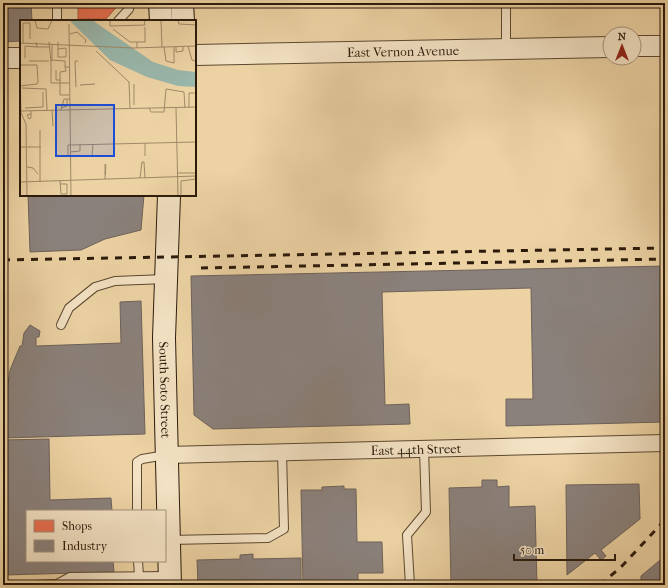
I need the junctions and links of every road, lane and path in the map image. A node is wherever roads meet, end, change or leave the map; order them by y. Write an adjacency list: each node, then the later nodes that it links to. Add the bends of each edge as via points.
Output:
1 (57, 3): 6 (lane)
2 (130, 3): 7 (lane, via 129,9)
3 (160, 3): 8 (main road)
4 (182, 3): 9 (main road)
5 (506, 3): 13 (lane)
6 (57, 20)
7 (119, 20)
8 (160, 20)
9 (183, 20)
10 (642, 46): 11 (street)
11 (665, 46)
12 (602, 47): 13 (street, East Vernon Avenue)
13 (506, 49): 14 (street, East Vernon Avenue)
14 (196, 55)
15 (3, 58): 16 (street)
16 (20, 58)
17 (169, 196): 18 (main road, South Soto Street)
18 (166, 279): 19 (lane, via 115,281 95,287 69,308); 23 (main road, South Soto Street, via 164,338)
19 (61, 325)
20 (665, 443): 21 (street, East 44th Street)
21 (424, 449): 22 (street, East 44th Street); 30 (lane, via 426,512 407,535)
22 (282, 452): 23 (street, East 44th Street); 25 (lane, via 284,530 268,538)
23 (167, 455): 24 (lane, via 137,462); 25 (main road, South Soto Street)
24 (137, 510)
25 (167, 537): 28 (main road, South Soto Street)
26 (138, 562): 27 (lane)
27 (139, 576): 28 (lane); 29 (lane, via 70,577 57,584)
28 (170, 580)
29 (34, 585)
30 (410, 585)

